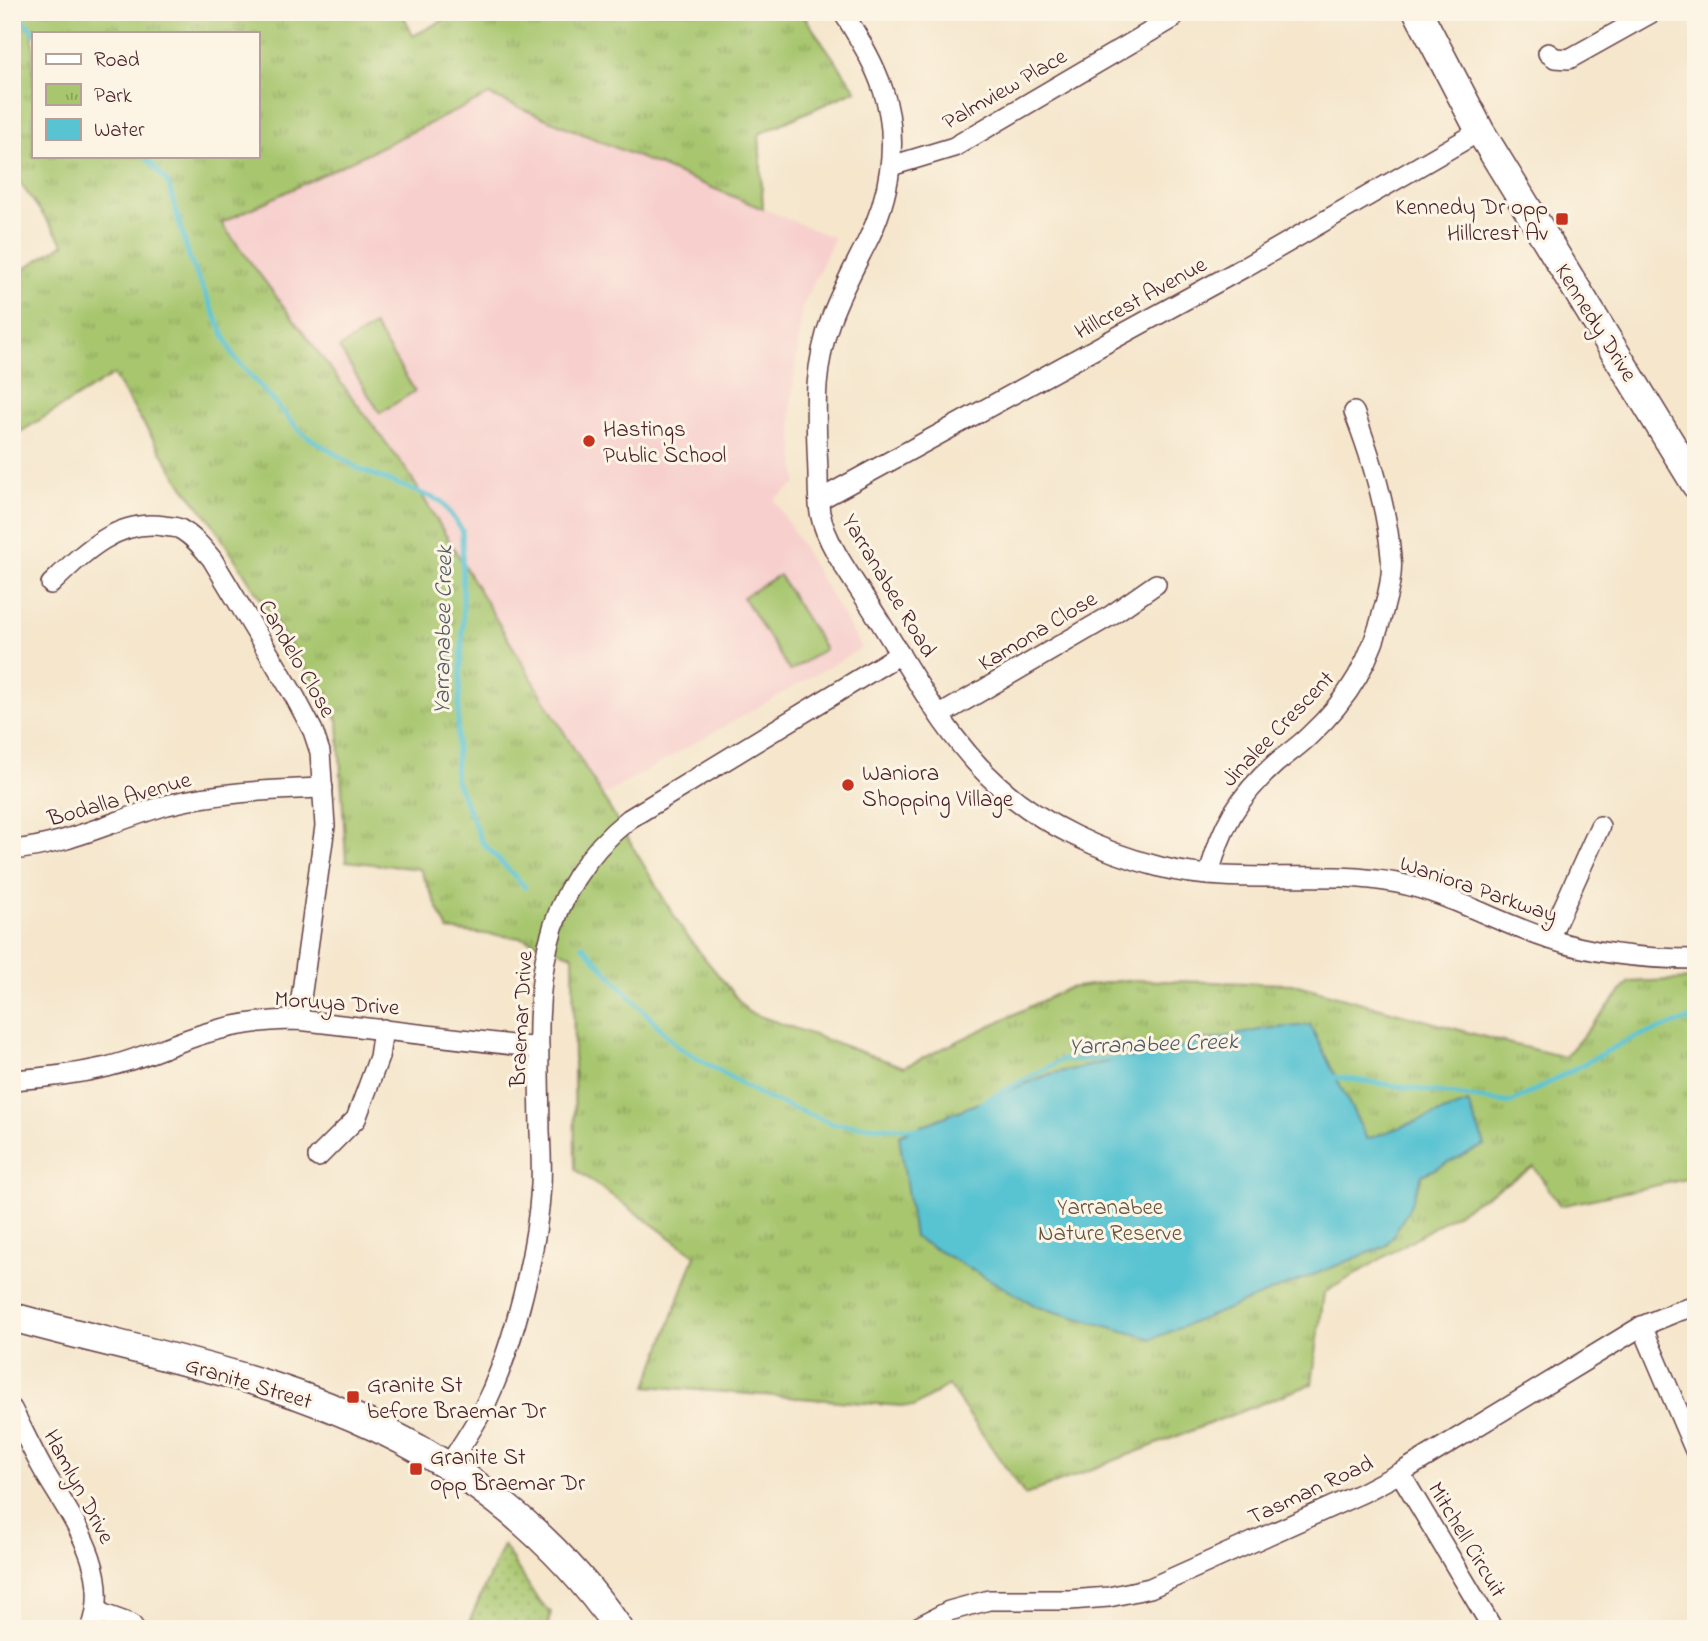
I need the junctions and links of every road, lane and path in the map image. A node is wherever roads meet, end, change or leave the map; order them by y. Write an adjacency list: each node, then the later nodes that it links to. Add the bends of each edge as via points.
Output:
1 (843, 12): 7 (street, Yarranabee Road, via 883,89 892,134)
2 (1418, 12): 6 (street, Kennedy Drive)
3 (1653, 12): 5 (street, via 1569,59)
4 (1172, 19): 7 (street, Palmview Place, via 954,147)
5 (1548, 53)
6 (1480, 131): 9 (street, Kennedy Drive); 10 (street, Hillcrest Avenue, via 1172,308)
7 (891, 166): 10 (street, Yarranabee Road, via 880,214 834,307 824,340 816,416)
8 (1354, 412): 19 (street, Jinalee Crescent, via 1375,469 1392,559 1380,625 1353,687 1308,738 1256,781 1232,811)
9 (1696, 485)
10 (819, 500): 13 (street, Yarranabee Road, via 834,547)
11 (51, 584): 15 (street, Candelo Close, via 115,532 136,526 179,528 212,559 295,696 320,752)
12 (1156, 584): 14 (street, Kamona Close, via 1099,623)
13 (900, 654): 14 (street, Yarranabee Road); 24 (street, Braemar Drive, via 671,791 604,840 569,885 555,919 543,965)
14 (940, 715): 18 (street, Yarranabee Road, via 978,765 1028,809)
15 (323, 788): 17 (street, Bodalla Avenue, via 193,799 52,844); 22 (street, Candelo Close, via 325,826)
16 (1600, 826): 20 (street)
17 (12, 850)
18 (1122, 856): 19 (street, Waniora Parkway)
19 (1209, 875): 20 (street, Waniora Parkway, via 1357,876 1402,884)
20 (1549, 939): 21 (street, Waniora Parkway, via 1642,957)
21 (1696, 959)
22 (298, 1020): 23 (street, Moruya Drive); 25 (street, Moruya Drive, via 238,1024 108,1067)
23 (383, 1029): 24 (street, Moruya Drive); 26 (street, via 379,1057 356,1119)
24 (539, 1048): 32 (street, Braemar Drive, via 541,1185 524,1289 487,1402)
25 (12, 1080)
26 (318, 1157)
27 (1696, 1306): 29 (street, Tasman Road)
28 (14, 1321): 32 (street, Granite Street, via 272,1387 387,1432)
29 (1642, 1326): 31 (street); 33 (street, Tasman Road)
30 (12, 1409): 34 (street, Hamlyn Drive, via 85,1543 98,1588)
31 (1696, 1452)
32 (449, 1465): 36 (street, Granite Street, via 550,1548)
33 (1400, 1474): 37 (street, Tasman Road, via 1150,1588 1070,1600 989,1600 949,1611); 38 (street, Mitchell Circuit)
34 (94, 1620): 35 (street)
35 (135, 1629)
36 (619, 1629)
37 (914, 1629)
38 (1493, 1629)

